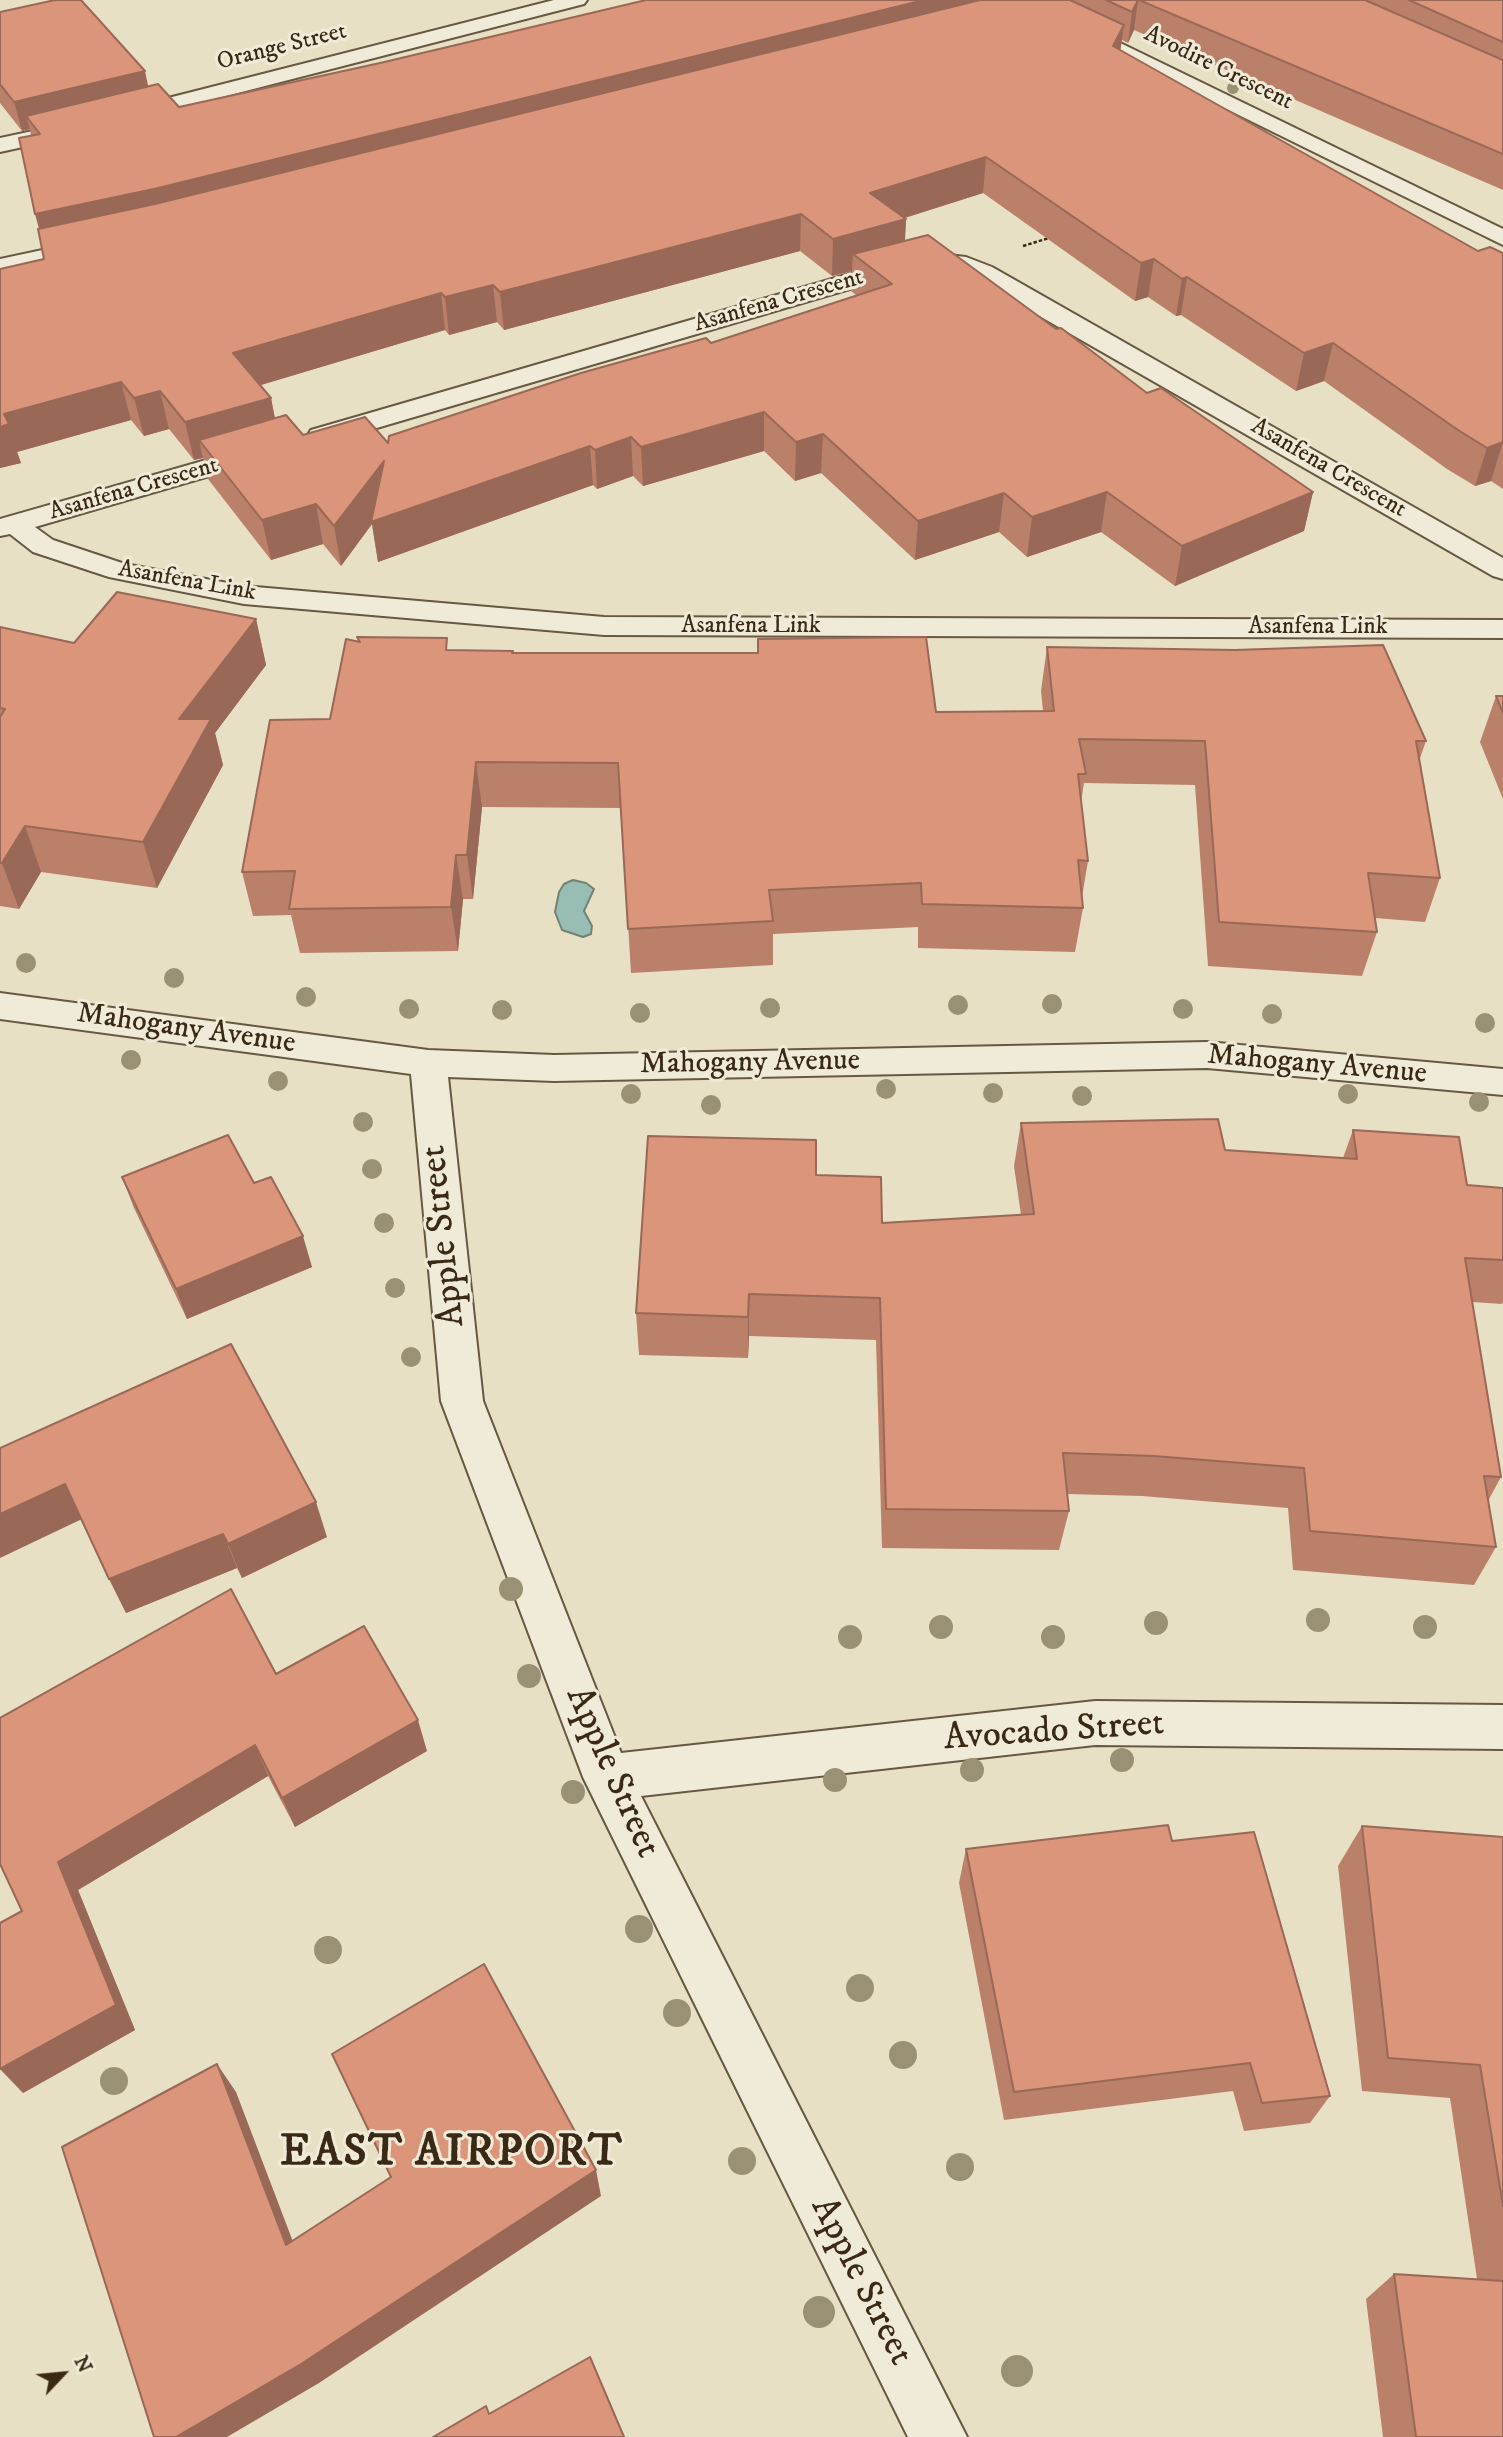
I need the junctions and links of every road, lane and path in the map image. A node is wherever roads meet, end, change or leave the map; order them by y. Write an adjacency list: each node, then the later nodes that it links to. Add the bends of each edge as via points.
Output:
1 (577, 0): 3 (street, Orange Street)
2 (1055, 20): 5 (street, Avodire Crescent)
3 (0, 145)
4 (1059, 235): 7 (path)
5 (1503, 239)
6 (109, 243): 8 (street)
7 (966, 264): 9 (street, Asanfena Crescent, via 909,264); 10 (street, Asanfena Crescent)
8 (0, 266)
9 (7, 526): 11 (street, Asanfena Link, via 43,546 119,571 244,595 604,626)
10 (1503, 570)
11 (1503, 629)
12 (0, 1006): 13 (street, Mahogany Avenue)
13 (428, 1063): 14 (street, Mahogany Avenue, via 554,1068 1207,1055); 16 (street, Apple Street, via 462,1401)
14 (1503, 1082)
15 (1503, 1727): 16 (street, Avocado Street, via 1095,1723)
16 (607, 1777): 17 (street, Apple Street)
17 (938, 2437)

